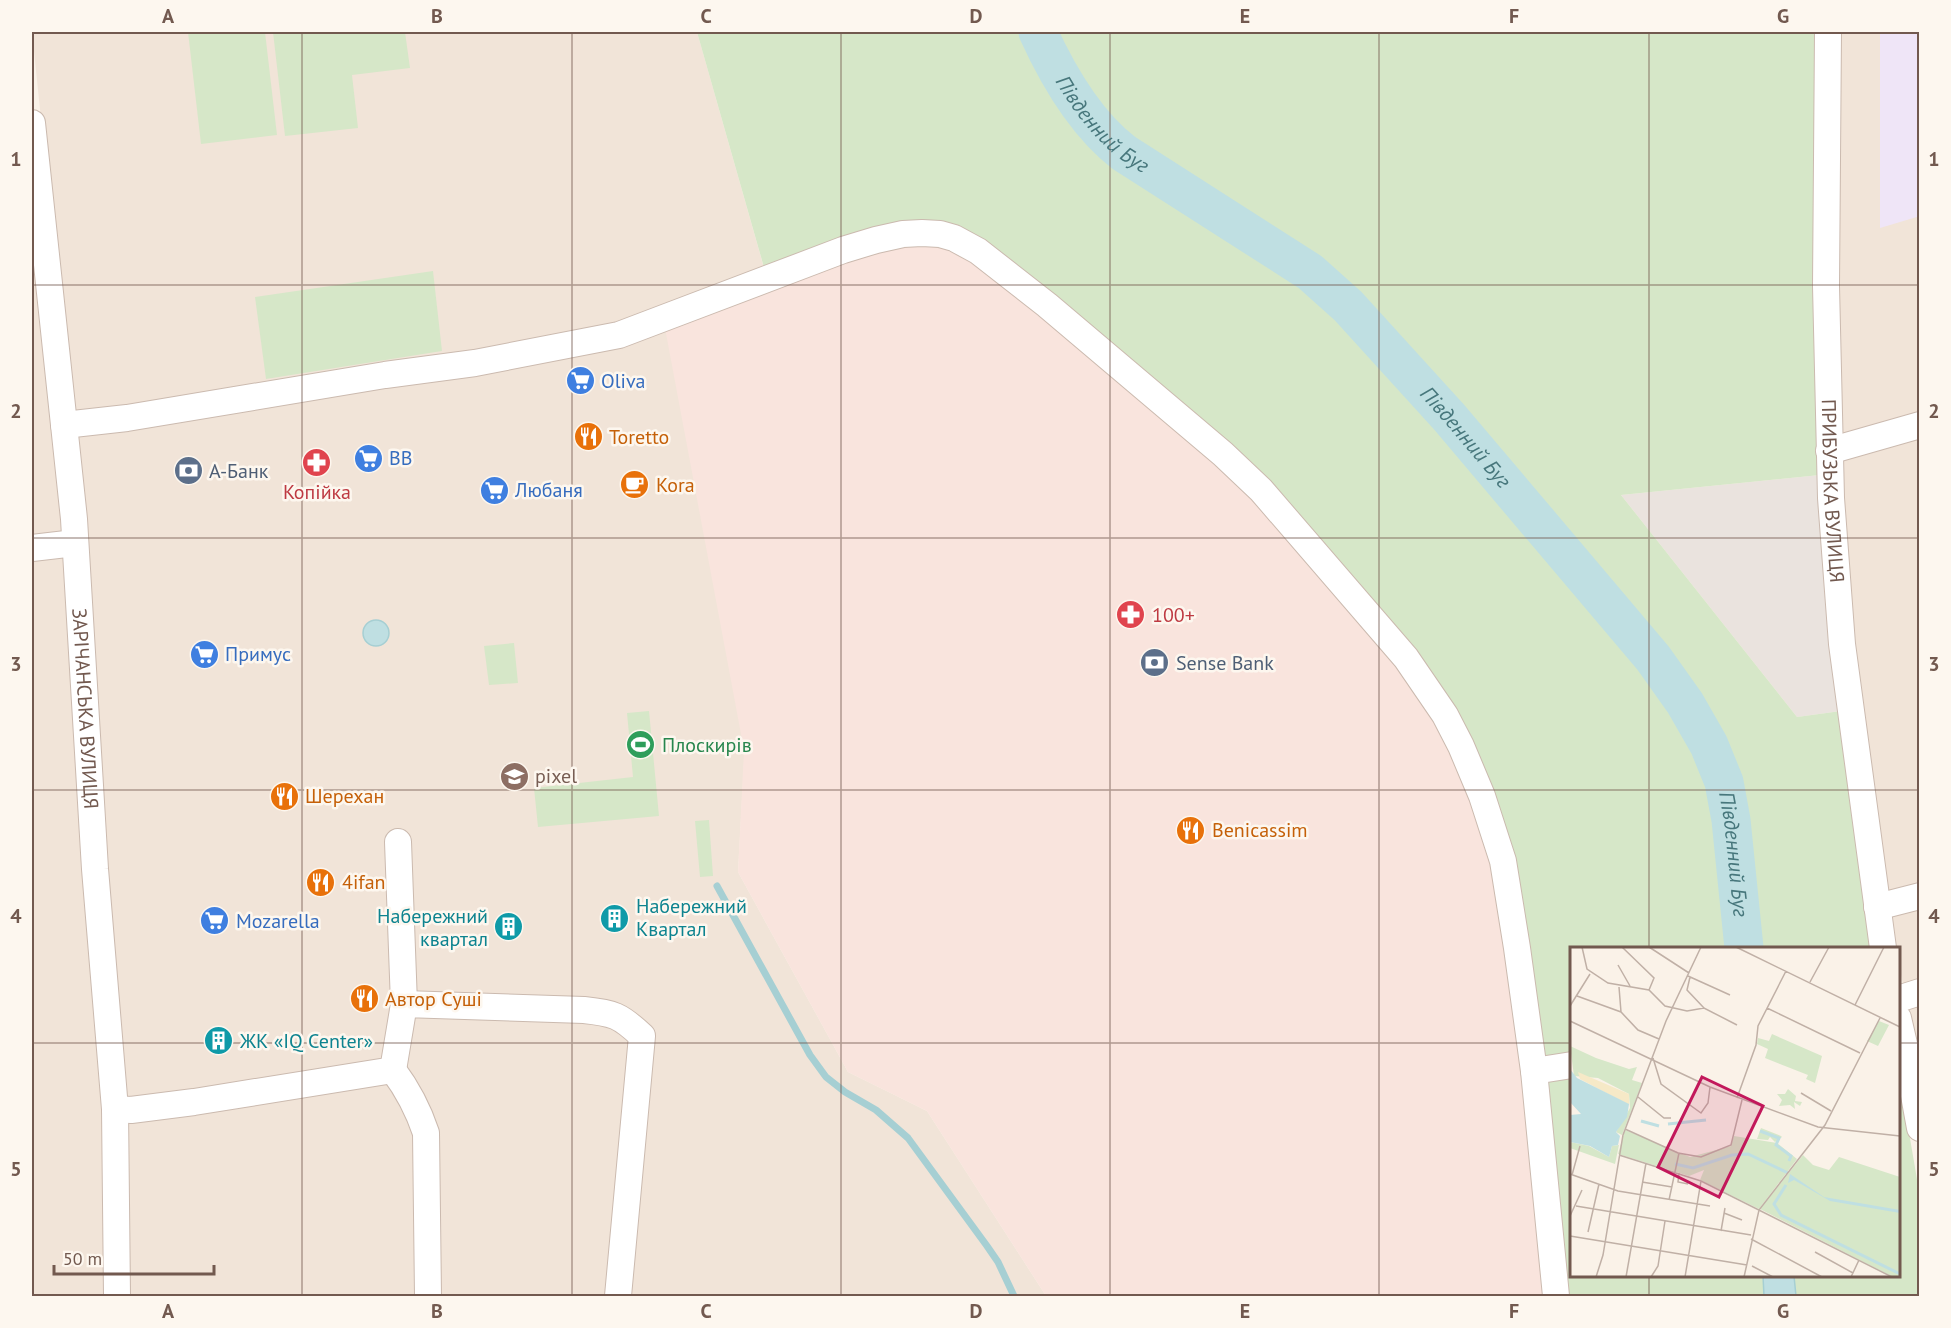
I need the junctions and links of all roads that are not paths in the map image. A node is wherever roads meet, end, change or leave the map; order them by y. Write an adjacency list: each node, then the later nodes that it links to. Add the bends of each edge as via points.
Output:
1 (1828, 32): 5 (street, ПРИБУЗЬКА ВУЛИЦЯ)
2 (32, 123): 3 (street, ЗАРІЧАНСЬКА ВУЛИЦЯ)
3 (64, 425): 6 (street, ЗАРІЧАНСЬКА ВУЛИЦЯ); 18 (street, via 475,363 619,335 876,240 922,233 954,238 978,251 1047,305 1223,454 1298,531 1406,658 1461,746 1503,861)
4 (1920, 425): 5 (street)
5 (1829, 451): 10 (street, ПРИБУЗЬКА ВУЛИЦЯ, via 1842,644)
6 (75, 543): 7 (street); 19 (street, ЗАРІЧАНСЬКА ВУЛИЦЯ)
7 (32, 548)
8 (398, 842): 14 (street)
9 (1920, 896): 10 (street)
10 (1877, 907): 11 (street, ПРИБУЗЬКА ВУЛИЦЯ)
11 (1883, 947)
12 (1920, 992): 13 (street)
13 (1900, 999)
14 (405, 1004): 17 (street); 23 (street, via 600,1012 625,1020 642,1036)
15 (1900, 1023): 20 (street)
16 (1570, 1065): 18 (street)
17 (393, 1070): 19 (street, via 195,1102); 22 (street, via 417,1108 426,1133)
18 (1534, 1071): 24 (street)
19 (115, 1109): 21 (street, ЗАРІЧАНСЬКА ВУЛИЦЯ)
20 (1920, 1128)
21 (117, 1296)
22 (428, 1296)
23 (618, 1296)
24 (1556, 1296)

